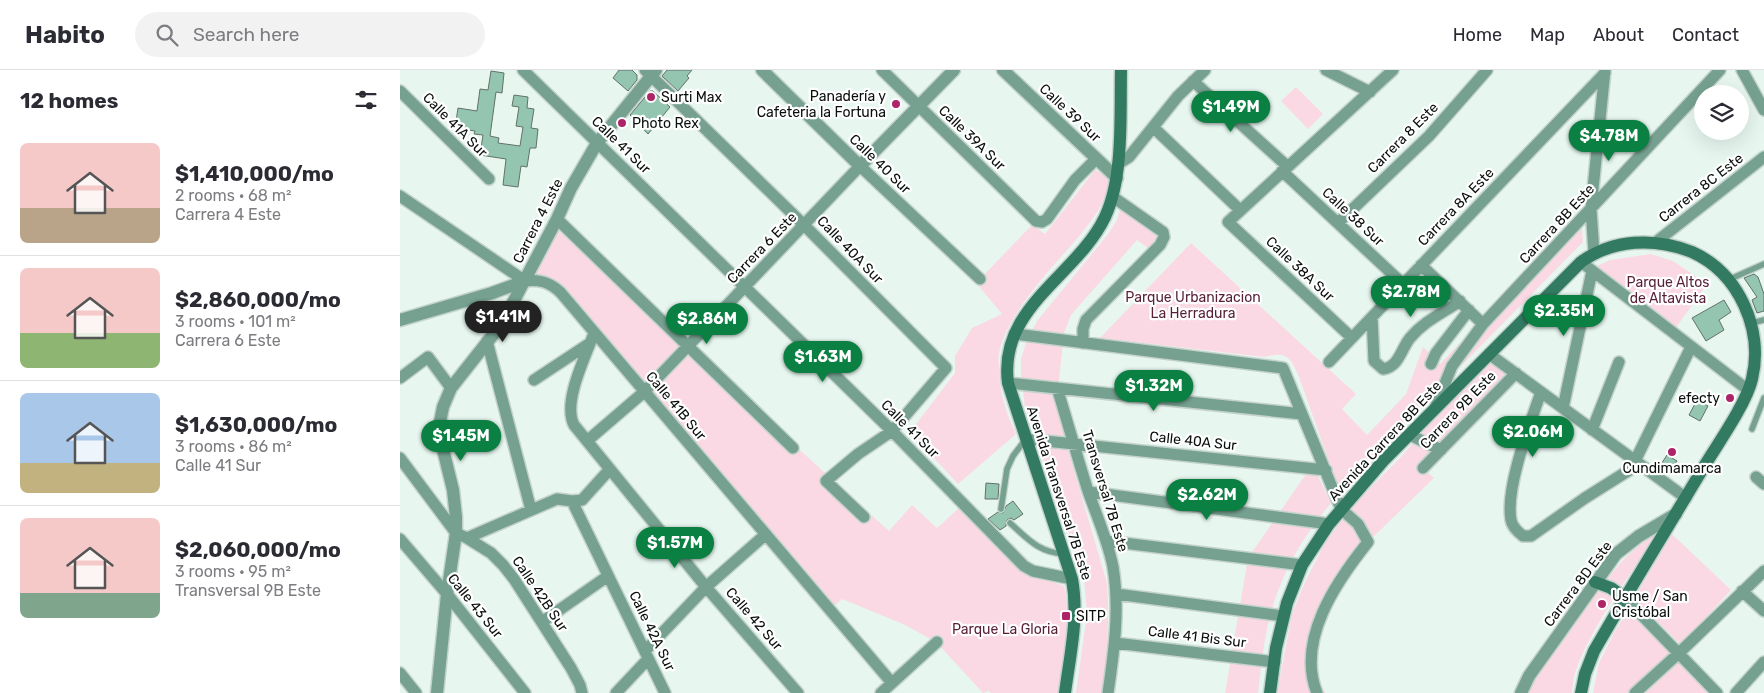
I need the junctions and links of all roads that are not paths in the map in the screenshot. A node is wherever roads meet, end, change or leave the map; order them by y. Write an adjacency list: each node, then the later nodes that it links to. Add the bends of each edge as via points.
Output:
1 (523, 70): 21 (street, Calle 41 Sur)
2 (882, 70): 18 (street, Calle 39A Sur)
3 (954, 70): 18 (street, Carrera 6 Este)
4 (1003, 70): 23 (street, Calle 39 Sur)
5 (1121, 70): 24 (main road, Avenida Transversal 7B Este)
6 (1205, 70): 15 (street)
7 (1326, 70): 17 (street)
8 (1393, 70): 17 (street)
9 (1487, 70): 34 (street, Carrera 8 Este, via 1428,136)
10 (1720, 70): 32 (street, Carrera 8B Este)
11 (1742, 70): 19 (street)
12 (1605, 71): 32 (street); 40 (street, Carrera 8A Este)
13 (651, 72): 21 (street, Carrera 4 Este); 35 (street, Calle 40A Sur)
14 (768, 72): 25 (street, Calle 40 Sur)
15 (1193, 81): 20 (street); 26 (street, Calle 38 Sur)
16 (400, 91): 28 (street, Calle 41A Sur)
17 (1370, 92): 26 (street)
18 (919, 106): 23 (street, Calle 39A Sur, via 1035,220 1047,219 1075,180); 25 (street, Carrera 6 Este)
19 (1764, 110)
20 (1154, 128): 24 (street, via 1129,157); 31 (street)
21 (597, 143): 33 (street, Carrera 4 Este); 46 (street, Calle 41 Sur)
22 (1764, 157): 36 (street, Carrera 8C Este)
23 (1096, 158): 27 (street, Calle 39 Sur)
24 (1118, 164): 27 (main road, Avenida Transversal 7B Este)
25 (860, 166): 35 (street, Carrera 6 Este); 42 (street, Calle 40 Sur)
26 (1284, 168): 31 (street); 34 (street, Calle 38 Sur)
27 (1117, 178): 30 (main road, Avenida Transversal 7B Este)
28 (489, 179)
29 (400, 196): 44 (street, Calle 41B Sur)
30 (1113, 197): 53 (main road, Avenida Transversal 7B Este, via 1099,228 1032,306); 57 (street, via 1163,232 1164,237 1160,245 1086,320)
31 (1240, 210): 55 (street, Calle 38A Sur, via 1228,222)
32 (1591, 210): 37 (street); 52 (street, Carrera 8B Este)
33 (557, 220): 44 (street, Carrera 4 Este); 58 (street)
34 (1338, 223): 45 (street, Calle 38 Sur)
35 (804, 225): 46 (street, Carrera 6 Este); 80 (street, Calle 40A Sur, via 946,368)
36 (1656, 242): 37 (main road, Avenida Carrera 8B Este, via 1622,244); 43 (main road, Avenida Carrera 8B Este, via 1699,256)
37 (1594, 253): 38 (main road, Avenida Carrera 8B Este)
38 (1581, 262): 41 (street); 60 (main road, Avenida Carrera 8B Este)
39 (1764, 264): 43 (lane)
40 (1421, 265): 45 (street, Carrera 8A Este); 47 (street)
41 (1592, 271): 59 (street); 75 (street)
42 (980, 279)
43 (1728, 280): 51 (main road, Avenida Carrera 8B Este)
44 (525, 281): 49 (street); 54 (street, Calle 41B Sur, via 552,285); 56 (street, Carrera 4 Este)
45 (1403, 284): 50 (street, Carrera 8A Este)
46 (744, 287): 58 (street, Carrera 6 Este); 80 (street, Calle 41 Sur)
47 (1460, 301): 48 (street); 50 (street, via 1418,329 1390,368 1383,369 1374,361)
48 (1469, 310): 52 (street); 63 (street)
49 (403, 316)
50 (1372, 317): 55 (street, Carrera 8A Este)
51 (1758, 322): 65 (main road, Avenida Carrera 8B Este)
52 (1483, 324): 76 (street, Carrera 8B Este, via 1452,366)
53 (1015, 334): 57 (street); 68 (main road, Avenida Transversal 7B Este, via 1008,351)
54 (592, 338): 67 (street); 72 (street, Calle 41B Sur); 83 (street, Calle 42 Sur, via 570,411 574,425)
55 (1352, 338): 61 (street, Carrera 8A Este)
56 (487, 341): 69 (street, Carrera 4 Este); 96 (street)
57 (1083, 343): 77 (street, via 1284,368)
58 (688, 347): 72 (street, Carrera 6 Este); 85 (street)
59 (1691, 347): 71 (street); 88 (street)
60 (1489, 354): 64 (street); 76 (main road, Avenida Carrera 8B Este)
61 (1329, 362)
62 (1619, 362): 79 (street)
63 (1431, 364)
64 (1516, 373): 73 (street); 86 (street, Carrera 9B Este)
65 (1758, 377): 71 (main road, Avenida Carrera 8B Este)
66 (400, 378): 69 (street, via 428,356)
67 (534, 380)
68 (1008, 384): 70 (street); 82 (main road, Avenida Transversal 7B Este)
69 (451, 388): 102 (street, Carrera 4 Este, via 442,412 440,437)
70 (1057, 388): 77 (street); 84 (street, Transversal 7B Este)
71 (1748, 390): 93 (main road, Avenida Carrera 8B Este)
72 (644, 392): 83 (street, Carrera 6 Este); 103 (street, Calle 41B Sur)
73 (1541, 392): 75 (street); 88 (street, via 1521,452 1511,497 1511,520 1523,536 1531,536)
74 (1764, 398): 78 (lane)
75 (1563, 408): 79 (street)
76 (1434, 410): 81 (main road, Avenida Carrera 8B Este)
77 (1302, 414): 91 (street)
78 (1752, 429)
79 (1592, 430): 88 (street)
80 (892, 431): 99 (street, via 826,481); 110 (street, Calle 41 Sur, via 1024,566)
81 (1410, 434): 86 (street); 95 (main road, Avenida Carrera 8B Este)
82 (1026, 439): 84 (street, Calle 40A Sur); 97 (lane, via 1007,469); 106 (main road, Avenida Transversal 7B Este)
83 (587, 442): 90 (street, Calle 42 Sur)
84 (1074, 444): 91 (street, Calle 40A Sur); 92 (street, Transversal 7B Este)
85 (793, 448)
86 (1441, 450): 89 (street, Carrera 9B Este)
87 (400, 458): 102 (street, Calle 42B Sur)
88 (1637, 463): 93 (street)
89 (1423, 468)
90 (610, 469): 94 (street, via 582,500); 112 (street, Calle 42 Sur)
91 (1326, 470): 95 (street)
92 (1089, 492): 101 (street); 105 (street, Transversal 7B Este)
93 (1686, 498): 98 (main road, Avenida Carrera 8B Este)
94 (572, 501): 96 (street, via 558,499); 109 (street, Calle 42A Sur)
95 (1341, 508): 101 (main road, Avenida Carrera 8B Este); 127 (street, via 1358,524 1368,542 1328,599 1313,646)
96 (531, 510): 102 (street)
97 (1001, 510)
98 (1676, 514): 111 (street, Carrera 8D Este, via 1625,547); 116 (main road, Avenida Carrera 8B Este)
99 (864, 517)
100 (1010, 523): 106 (lane, via 1039,548)
101 (1329, 524): 107 (main road, Avenida Carrera 8B Este)
102 (461, 535): 114 (street, Carrera 4 Este); 119 (street, Calle 42B Sur, via 491,553 503,565)
103 (765, 535): 112 (street); 128 (street, Calle 41B Sur)
104 (400, 540): 114 (street, Calle 43 Sur)
105 (1106, 541): 107 (street); 115 (street, Transversal 7B Este)
106 (1064, 554): 110 (main road, Avenida Transversal 7B Este)
107 (1302, 566): 118 (main road, Avenida Carrera 8B Este)
108 (1764, 571): 113 (street)
109 (608, 576): 119 (street); 123 (street, Calle 42A Sur)
110 (1072, 579): 137 (main road, Avenida Transversal 7B Este, via 1075,616)
111 (1595, 582): 116 (main road); 142 (street, Carrera 8D Este, via 1529,676)
112 (706, 586): 123 (street); 135 (street, Calle 42 Sur)
113 (1742, 591): 117 (street); 122 (street)
114 (447, 594): 130 (street, Carrera 4 Este); 131 (street, Calle 43 Sur)
115 (1116, 594): 118 (street); 121 (street, Transversal 7B Este)
116 (1626, 598): 122 (street); 143 (main road, Avenida Carrera 8B Este, via 1594,650)
117 (1764, 611)
118 (1283, 616): 124 (main road, Avenida Carrera 8B Este)
119 (542, 622): 132 (street, Calle 42B Sur)
120 (936, 642): 128 (street)
121 (1115, 643): 124 (street, Calle 41 Bis Sur); 138 (street, Transversal 7B Este)
122 (1679, 654): 144 (street); 145 (street)
123 (646, 655): 133 (street); 134 (street, Calle 42A Sur)
124 (1275, 662): 139 (main road, Avenida Carrera 8B Este)
125 (1764, 662): 146 (street)
126 (400, 673): 129 (street)
127 (1312, 682): 140 (street); 141 (street)
128 (892, 683): 136 (street)
129 (416, 693)
130 (438, 693)
131 (525, 693)
132 (582, 693)
133 (616, 693)
134 (665, 693)
135 (798, 693)
136 (881, 693)
137 (1065, 693)
138 (1110, 693)
139 (1270, 693)
140 (1317, 693)
141 (1326, 693)
142 (1521, 693)
143 (1581, 693)
144 (1635, 693)
145 (1717, 693)
146 (1736, 693)

